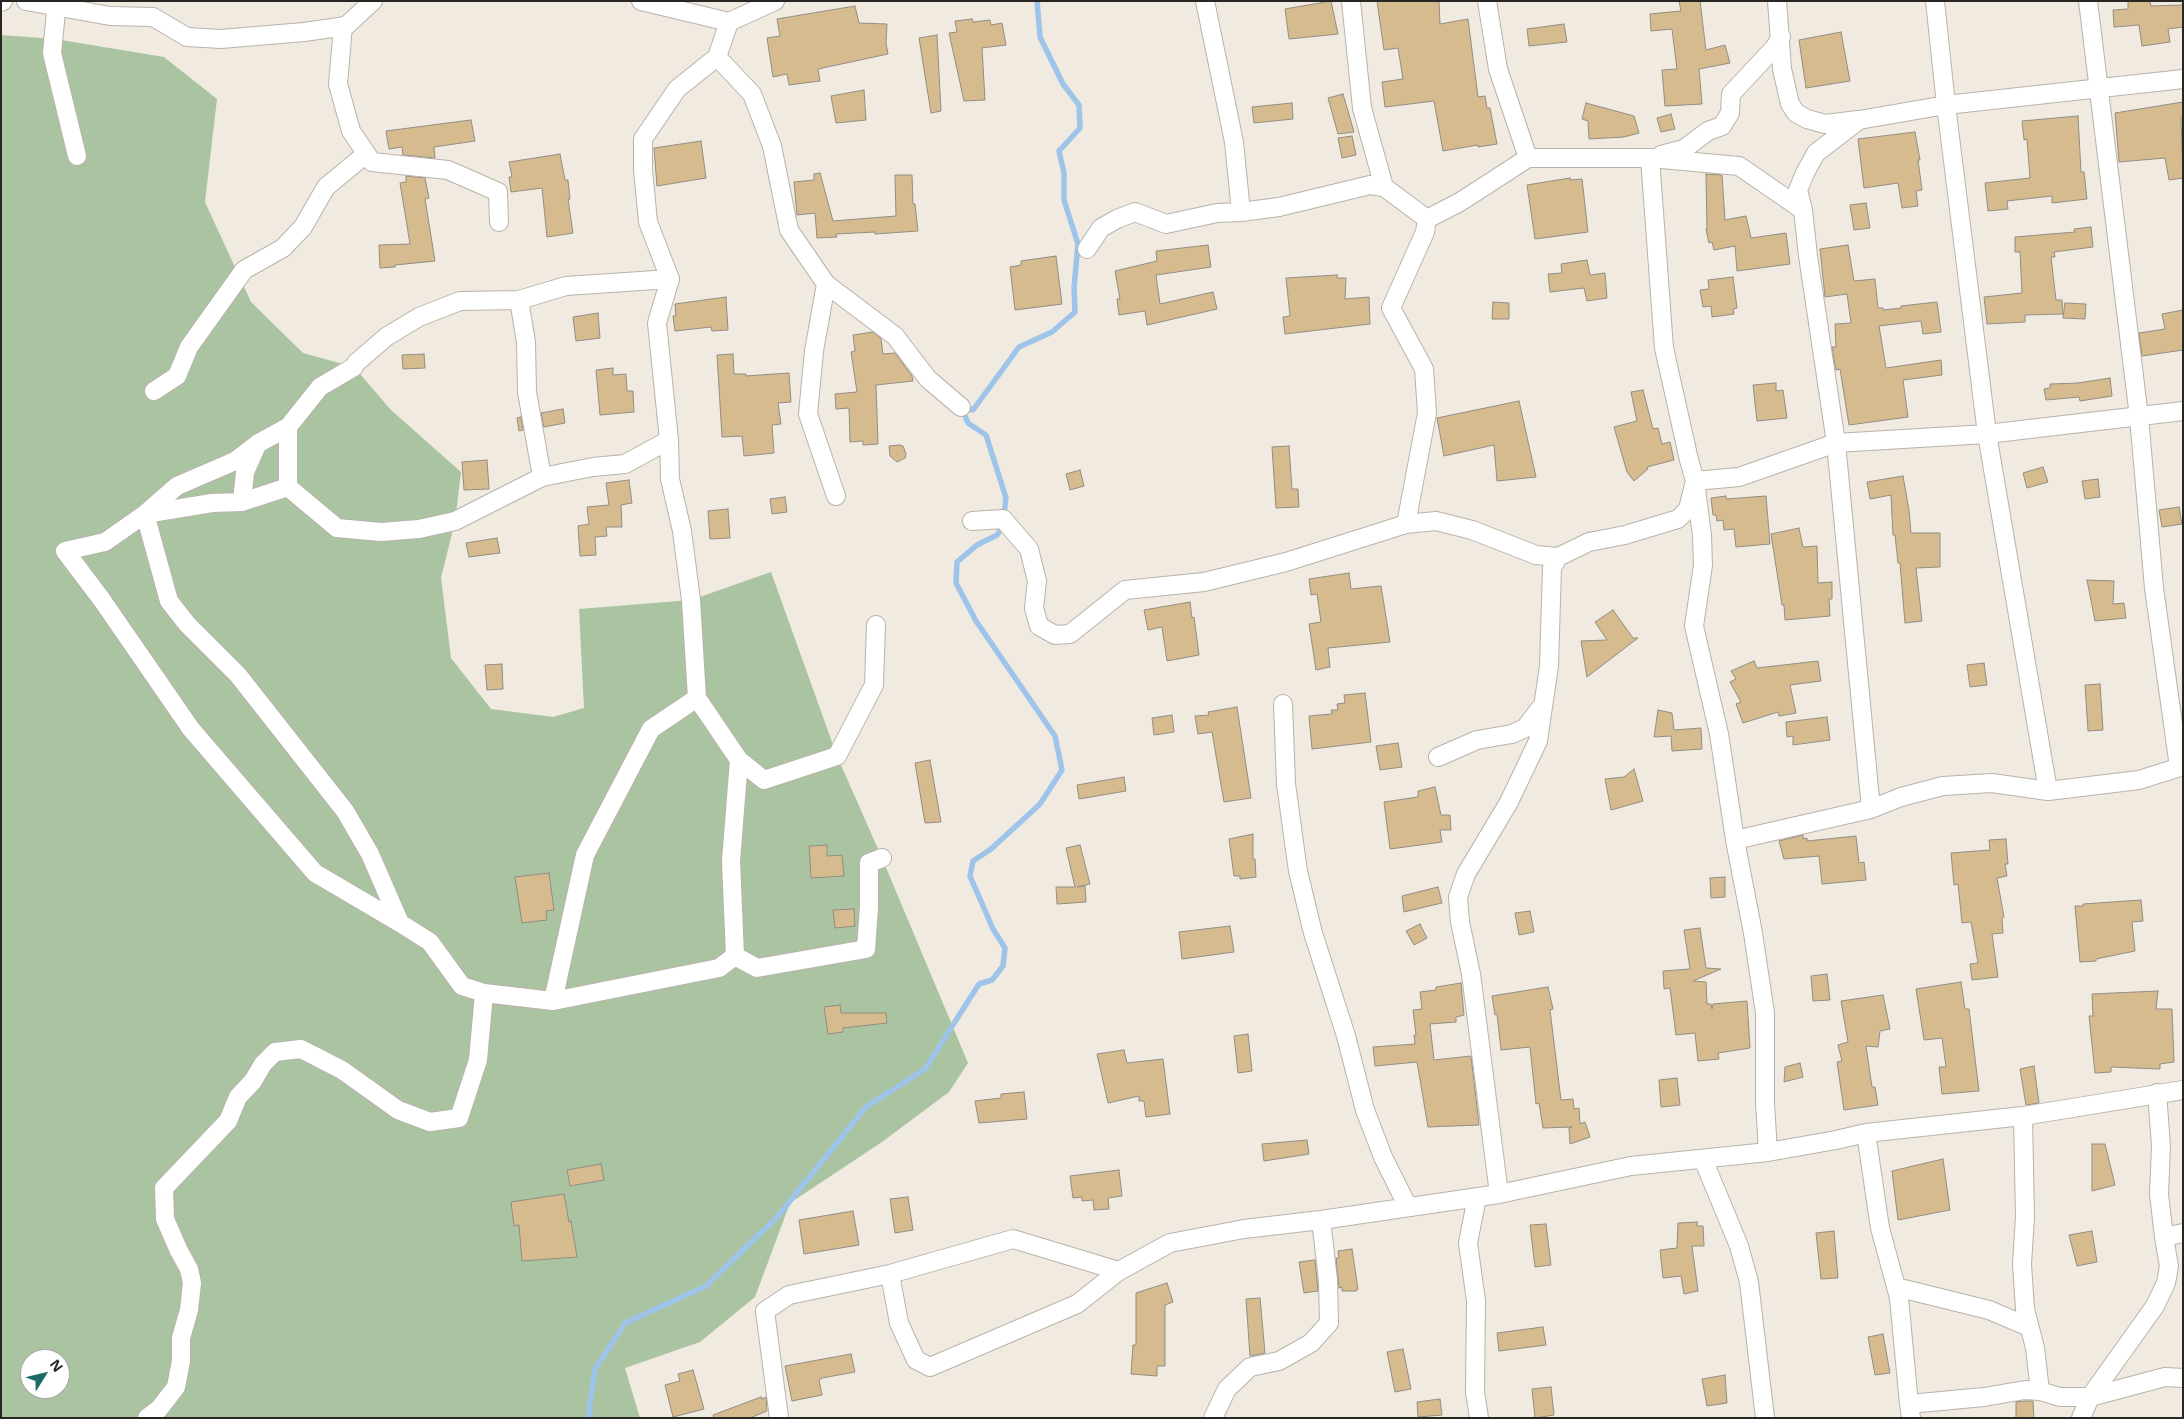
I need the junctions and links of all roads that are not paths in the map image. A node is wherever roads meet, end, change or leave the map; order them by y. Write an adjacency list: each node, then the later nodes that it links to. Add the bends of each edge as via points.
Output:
1 (26, 1): 11 (street)
2 (775, 1): 12 (street)
3 (1205, 1): 26 (street, via 1234,142)
4 (1351, 1): 24 (street, via 1362,108)
5 (1487, 1): 22 (street, via 1498,69)
6 (1777, 1): 14 (street)
7 (1936, 1): 18 (street)
8 (2088, 1): 17 (street)
9 (371, 2): 13 (street)
10 (649, 2): 12 (street)
11 (56, 4): 13 (street, via 110,16 153,16 187,37 221,39); 21 (street, via 52,52)
12 (729, 22): 15 (street)
13 (343, 26): 20 (street, via 338,84 351,131)
14 (1781, 37): 19 (street, via 1786,90 1796,113 1825,124); 23 (street, via 1731,94 1730,113 1722,126 1708,131 1684,149)
15 (718, 57): 30 (street, via 676,89 643,139 648,222); 31 (street, via 752,94 772,146 789,230)
16 (2183, 78): 17 (street)
17 (2098, 87): 18 (street); 36 (street)
18 (1946, 105): 19 (street); 38 (street)
19 (1859, 120): 25 (street, via 1816,153 1804,172 1798,190)
20 (366, 154): 28 (street, via 372,162 448,170 498,192); 33 (street, via 326,186 303,227 283,248 244,270 189,347 177,376)
21 (77, 156)
22 (1528, 158): 23 (street); 27 (street, via 1460,202)
23 (1650, 158): 25 (street, via 1739,166); 43 (street, via 1664,348)
24 (1384, 187): 26 (street, via 1370,185); 27 (street)
25 (1803, 210): 40 (street)
26 (1241, 212): 29 (street, via 1217,213 1166,224 1135,212 1101,228)
27 (1427, 219): 49 (street, via 1425,232 1391,308 1424,369 1426,412)
28 (499, 222)
29 (1087, 249)
30 (670, 278): 32 (street, via 566,286); 39 (street, via 657,322)
31 (826, 284): 34 (street, via 895,336 928,379); 45 (street, via 814,351 808,414)
32 (519, 300): 37 (street, via 460,301 419,317 386,337 354,367 320,387); 42 (street, via 526,342 527,392)
33 (154, 391)
34 (961, 408)
35 (2183, 411): 36 (street)
36 (2139, 417): 38 (street); 57 (street, via 2154,588)
37 (288, 427): 41 (street); 44 (street)
38 (1987, 434): 40 (street); 58 (street)
39 (669, 440): 42 (street, via 625,464); 52 (street, via 670,478 682,531 691,600)
40 (1836, 443): 43 (street, via 1739,477); 59 (street)
41 (257, 444): 46 (street, via 245,472); 47 (street, via 235,461 177,486)
42 (542, 477): 44 (street, via 455,521 381,532 337,528)
43 (1695, 481): 50 (street, via 1688,509 1678,519 1590,542); 60 (street, via 1703,565 1694,626 1719,734)
44 (288, 487): 46 (street)
45 (836, 496)
46 (242, 502): 47 (street, via 212,503)
47 (145, 514): 62 (street, via 169,601 238,676 345,811 370,854); 62 (street, via 105,542 65,551 192,729 315,874)
48 (972, 521): 49 (street, via 1003,519 1029,549 1037,581 1034,608 1039,626 1055,635 1070,634 1125,590 1204,582 1286,562)
49 (1406, 524): 50 (street, via 1436,521 1472,530 1536,554)
50 (1558, 557): 54 (street, via 1552,568 1550,666)
51 (876, 625): 56 (street, via 874,685 837,756 764,780)
52 (697, 698): 56 (street); 65 (street, via 651,729 585,855)
53 (1283, 704): 74 (street, via 1286,784 1298,871 1311,924 1365,1110 1383,1157)
54 (1544, 704): 55 (street, via 1524,728 1512,734 1477,740); 72 (street, via 1538,741 1504,810 1466,874 1458,897)
55 (1438, 757)
56 (739, 760): 63 (street, via 731,861)
57 (2181, 766): 58 (street, via 2139,780)
58 (2048, 790): 59 (street, via 1992,783 1944,786)
59 (1871, 809): 60 (street)
60 (1735, 840): 70 (street, via 1765,1013)
61 (882, 858): 63 (street, via 870,863 866,949 757,968)
62 (400, 923): 64 (street, via 430,942 462,986)
63 (735, 956): 65 (street, via 719,968)
64 (484, 993): 65 (street); 87 (street, via 478,1060 459,1118 430,1122 398,1110 342,1070 301,1049 275,1052 238,1097 228,1122 164,1188 165,1219 189,1269 192,1283 181,1338 176,1387 159,1409)
65 (553, 1001)
66 (2183, 1090): 67 (street)
67 (2157, 1093): 68 (street); 77 (street, via 2161,1146 2159,1194)
68 (2023, 1116): 69 (street); 81 (street, via 2025,1217 2022,1264)
69 (1866, 1132): 70 (street); 80 (street, via 1880,1228)
70 (1768, 1152): 71 (street)
71 (1703, 1159): 72 (street, via 1631,1166); 91 (street, via 1739,1246 1750,1282)
72 (1499, 1194): 73 (street)
73 (1478, 1197): 74 (street); 90 (street, via 1468,1243 1476,1302 1474,1392)
74 (1408, 1207): 75 (street)
75 (1321, 1220): 78 (street, via 1244,1229 1170,1243); 89 (street, via 1330,1323 1311,1343 1280,1361 1250,1367 1227,1389)
76 (2183, 1233): 77 (street)
77 (2164, 1237): 85 (street, via 2169,1266 2166,1283 2155,1306)
78 (1119, 1271): 79 (street, via 1013,1239); 79 (street, via 1077,1304 930,1366 916,1360 898,1322)
79 (890, 1274): 88 (street, via 789,1295 765,1311)
80 (1896, 1287): 81 (street, via 1989,1310); 86 (street)
81 (2029, 1327): 84 (street)
82 (2183, 1373): 83 (street)
83 (2174, 1377): 85 (street)
84 (2040, 1391): 85 (street, via 2060,1397); 86 (street, via 2025,1390)
85 (2090, 1396): 92 (street)
86 (1910, 1411)
87 (147, 1418)
88 (779, 1418)
89 (1213, 1418)
90 (1479, 1418)
91 (1765, 1418)
92 (2081, 1418)

